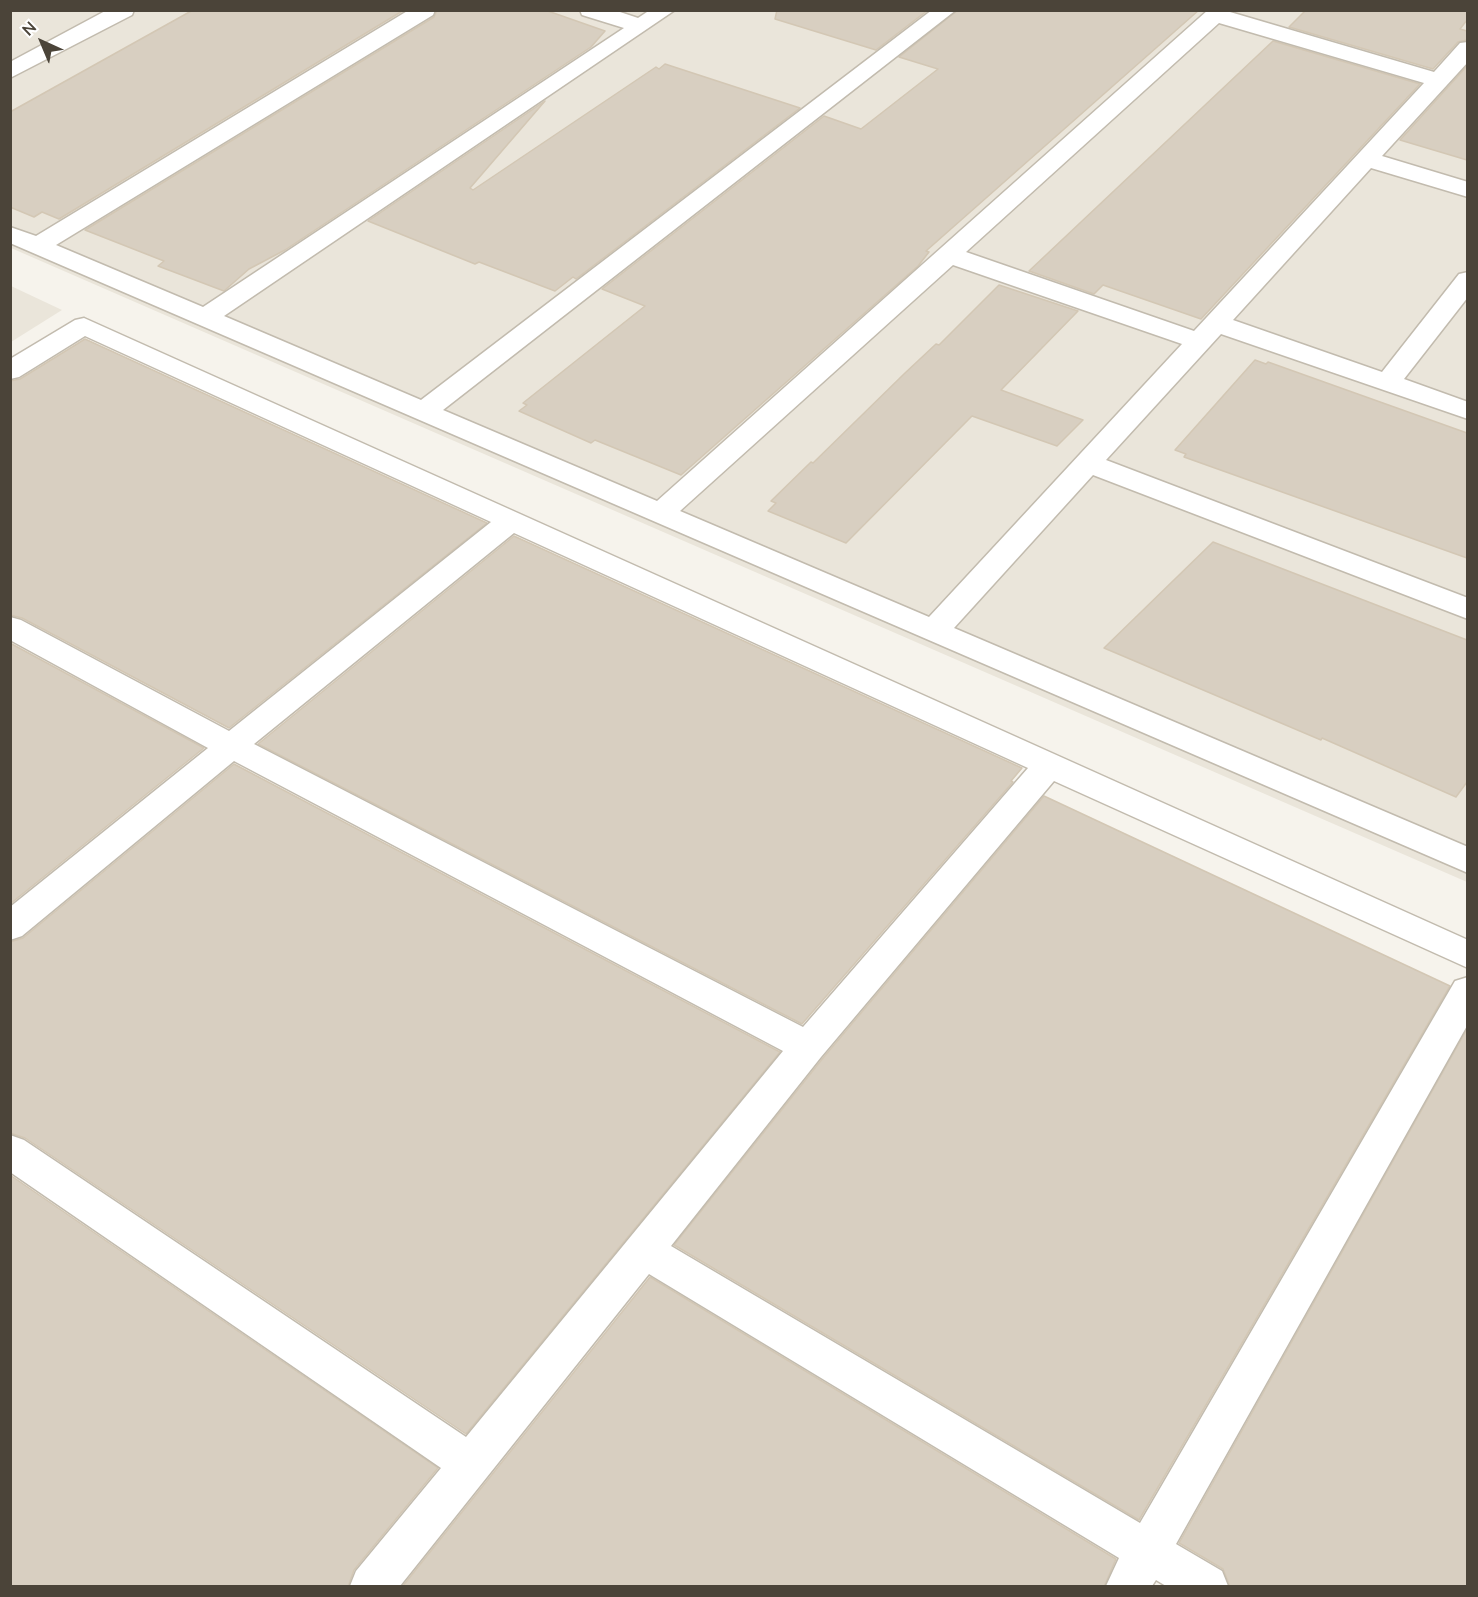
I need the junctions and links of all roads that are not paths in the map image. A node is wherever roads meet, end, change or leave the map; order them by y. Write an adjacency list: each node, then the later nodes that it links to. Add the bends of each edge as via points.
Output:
1 (124, 10): 9 (street)
2 (425, 10): 14 (street)
3 (590, 10): 7 (street)
4 (665, 10): 7 (street)
5 (946, 10): 21 (street)
6 (1219, 13): 10 (street); 15 (street)
7 (641, 26): 17 (street)
8 (1466, 53): 10 (street)
9 (17, 62)
10 (1438, 80): 11 (street)
11 (1366, 159): 12 (street); 18 (street)
12 (1467, 190)
13 (10, 234): 14 (street)
14 (38, 245): 17 (street)
15 (949, 255): 18 (street); 24 (street)
16 (1467, 279): 20 (street)
17 (206, 317): 21 (street)
18 (1207, 332): 20 (street); 23 (street)
19 (10, 371): 25 (street, via 84,326)
20 (1387, 383): 22 (street)
21 (424, 411): 24 (street)
22 (1467, 411)
23 (1087, 464): 26 (street); 28 (street)
24 (661, 513): 28 (street)
25 (512, 520): 29 (street); 30 (street)
26 (1467, 609)
27 (10, 627): 29 (street)
28 (933, 632): 31 (street)
29 (231, 746): 32 (street); 35 (street)
30 (1049, 765): 33 (street); 35 (street)
31 (1463, 850)
32 (10, 927)
33 (1467, 954)
34 (1467, 991): 39 (street)
35 (808, 1047): 37 (street)
36 (10, 1151): 38 (street)
37 (645, 1251): 38 (street); 39 (street)
38 (472, 1465): 40 (street)
39 (1138, 1569): 41 (street)
40 (372, 1587)
41 (1206, 1587)

